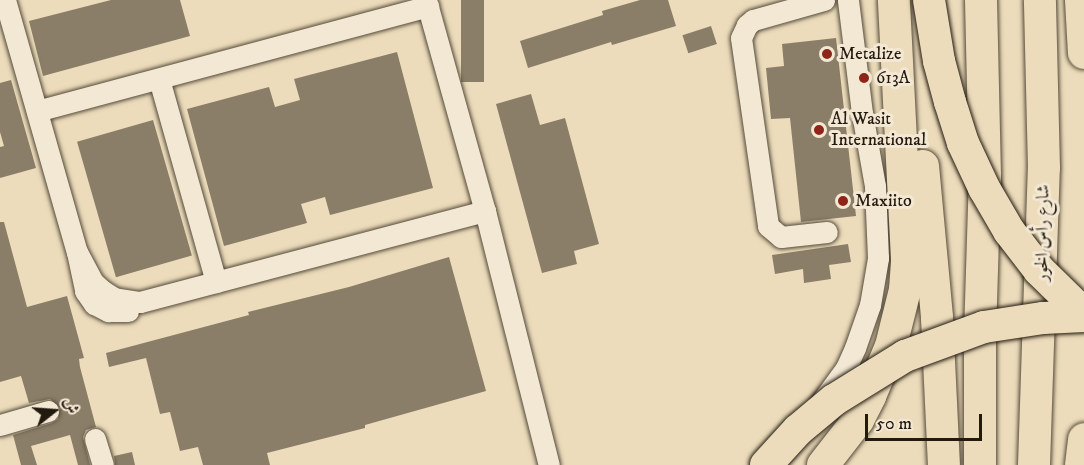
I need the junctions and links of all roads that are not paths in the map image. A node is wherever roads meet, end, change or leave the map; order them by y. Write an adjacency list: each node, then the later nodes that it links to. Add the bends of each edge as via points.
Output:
1 (5, 0): 12 (street)
2 (824, 0): 14 (street, via 753,20 741,38 768,226 781,237)
3 (848, 0): 23 (street, via 877,208 875,281 855,348 835,384 796,428)
4 (895, 0): 25 (highway, via 907,259 904,290 891,346 870,396 858,420); 26 (highway, via 921,147 937,318)
5 (929, 0): 16 (highway, bridge, via 950,102 984,188 1009,231 1039,270)
6 (981, 0): 27 (highway, via 985,176)
7 (1040, 0): 28 (highway, شارع رأس الخور, via 1044,232)
8 (1081, 0): 10 (highway)
9 (427, 3): 11 (street); 13 (street)
10 (1084, 54)
11 (159, 79): 12 (street); 15 (street)
12 (37, 111): 15 (street, via 85,291 94,304 108,311 124,312 160,297)
13 (484, 212): 15 (street); 22 (street)
14 (827, 232)
15 (216, 282)
16 (1084, 315): 24 (highway, bridge, via 984,327 905,356 857,383 825,407)
17 (48, 411): 18 (street)
18 (0, 425)
19 (94, 439): 21 (street)
20 (1084, 439): 29 (highway)
21 (103, 465)
22 (549, 465)
23 (750, 465)
24 (766, 465)
25 (823, 465)
26 (944, 465)
27 (980, 465)
28 (1034, 465)
29 (1081, 465)

